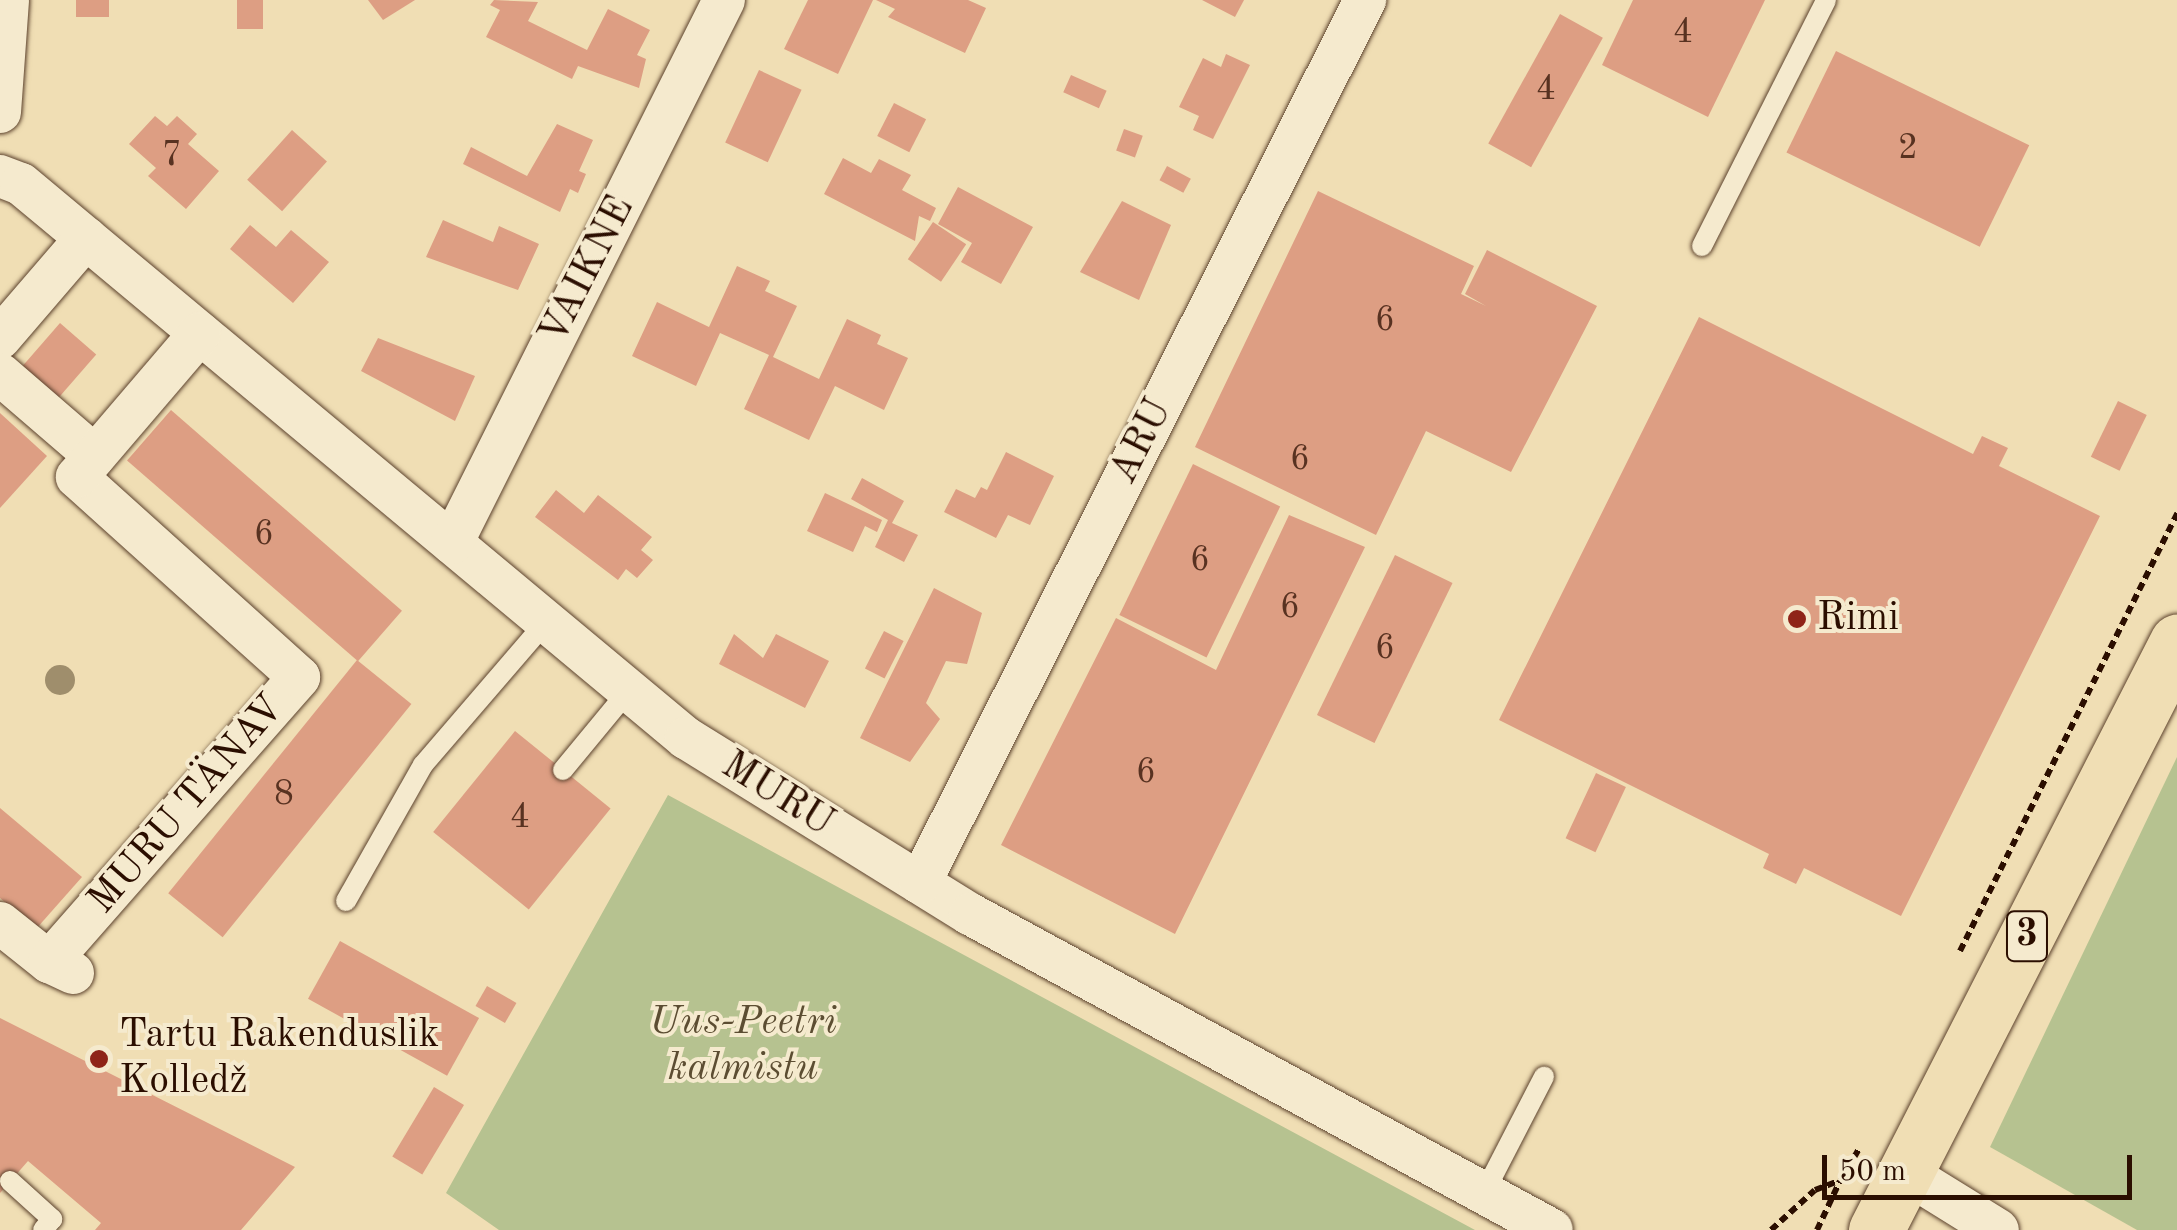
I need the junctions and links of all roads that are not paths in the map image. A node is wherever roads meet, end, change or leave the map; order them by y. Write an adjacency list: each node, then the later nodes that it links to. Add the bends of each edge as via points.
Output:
1 (8, 0): 5 (street)
2 (724, 0): 13 (street, VAIKNE)
3 (1365, 0): 18 (street, ARU)
4 (1826, 0): 8 (lane)
5 (0, 112)
6 (0, 176): 7 (street, MURU, via 22,184)
7 (86, 238): 9 (street, MURU); 10 (street)
8 (1702, 246)
9 (200, 333): 12 (street); 13 (street, MURU)
10 (0, 338)
11 (0, 374): 12 (street)
12 (95, 456): 20 (street, MURU TÄNAV, via 78,477 299,677 61,968)
13 (452, 543): 14 (street, MURU)
14 (546, 622): 16 (street, MURU); 19 (lane, via 423,765)
15 (2177, 642): 22 (highway, 3)
16 (629, 690): 17 (lane); 18 (street, MURU, via 686,738)
17 (562, 770)
18 (920, 883): 24 (street, MURU)
19 (346, 901)
20 (0, 923)
21 (1544, 1077): 24 (lane)
22 (1906, 1173): 27 (highway, 3); 28 (street)
23 (10, 1181): 25 (lane, via 52,1220)
24 (1484, 1193): 26 (street, MURU)
25 (43, 1230)
26 (1552, 1230)
27 (1876, 1230)
28 (1998, 1230)

